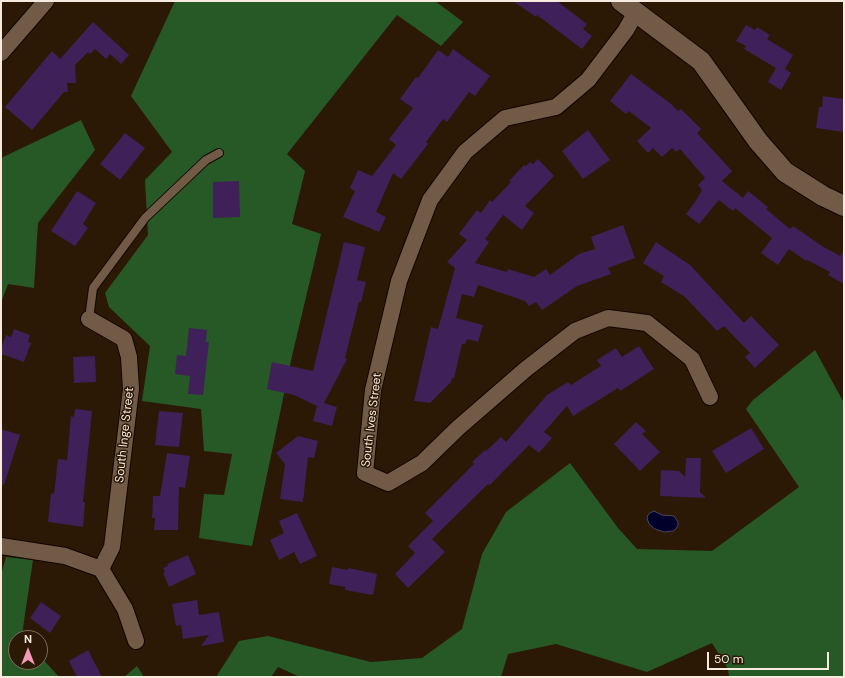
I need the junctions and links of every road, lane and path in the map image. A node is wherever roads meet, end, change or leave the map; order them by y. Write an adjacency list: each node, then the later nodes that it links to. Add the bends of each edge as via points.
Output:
1 (46, 1): 3 (street)
2 (629, 7): 5 (street, via 702,61 758,141 785,172); 7 (street, South Ives Street, via 626,30 588,80 556,108 505,118 465,152 430,200 399,281 376,376 365,473 388,483 422,463 526,369 575,332 608,318 647,322 692,359)
3 (1, 53)
4 (219, 153): 6 (lane, via 206,160 144,218 93,288)
5 (844, 206)
6 (89, 319): 9 (street, South Inge Street, via 124,339 130,357 131,389 112,547)
7 (710, 397)
8 (1, 546): 9 (street, via 65,556)
9 (101, 569): 10 (street, via 125,609)
10 (136, 641)

